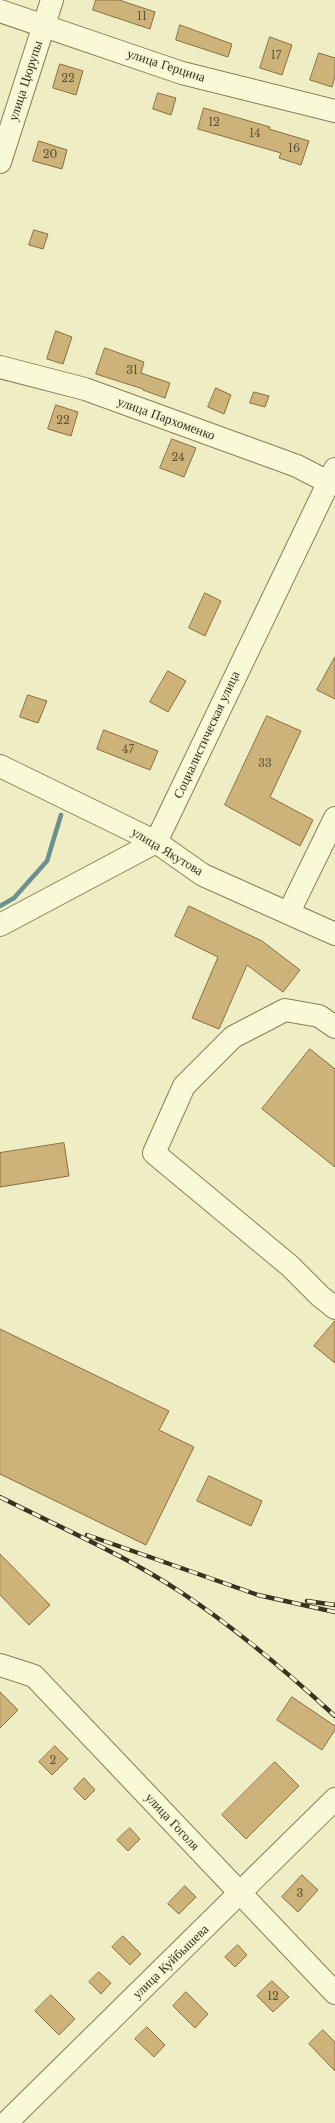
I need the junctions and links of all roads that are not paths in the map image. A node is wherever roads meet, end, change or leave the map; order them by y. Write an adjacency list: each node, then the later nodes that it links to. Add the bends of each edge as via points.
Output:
1 (52, 0): 3 (street, улица Цюрупы)
2 (0, 11): 3 (street, улица Герцина)
3 (45, 25): 4 (street, улица Герцина, via 182,73); 5 (street, улица Цюрупы)
4 (335, 111)
5 (0, 162)
6 (0, 367): 7 (street, улица Пархоменко, via 85,389 297,466)
7 (331, 475): 10 (street, Социалистическая улица)
8 (0, 766): 10 (street, улица Якутова)
9 (335, 818): 11 (street)
10 (156, 842): 11 (street, улица Якутова, via 203,875); 12 (street)
11 (288, 912): 13 (street, улица Якутова)
12 (0, 926)
13 (335, 934)
14 (335, 1027): 15 (street, via 319,1016 285,1010 233,1036 184,1086 154,1153 290,1266)
15 (335, 1308)
16 (0, 1665): 18 (street, улица Гоголя, via 34,1676)
17 (335, 1799): 18 (street, улица Куйбышева)
18 (240, 1895): 19 (street, улица Гоголя); 20 (street, улица Куйбышева)
19 (335, 1993)
20 (6, 2123)

